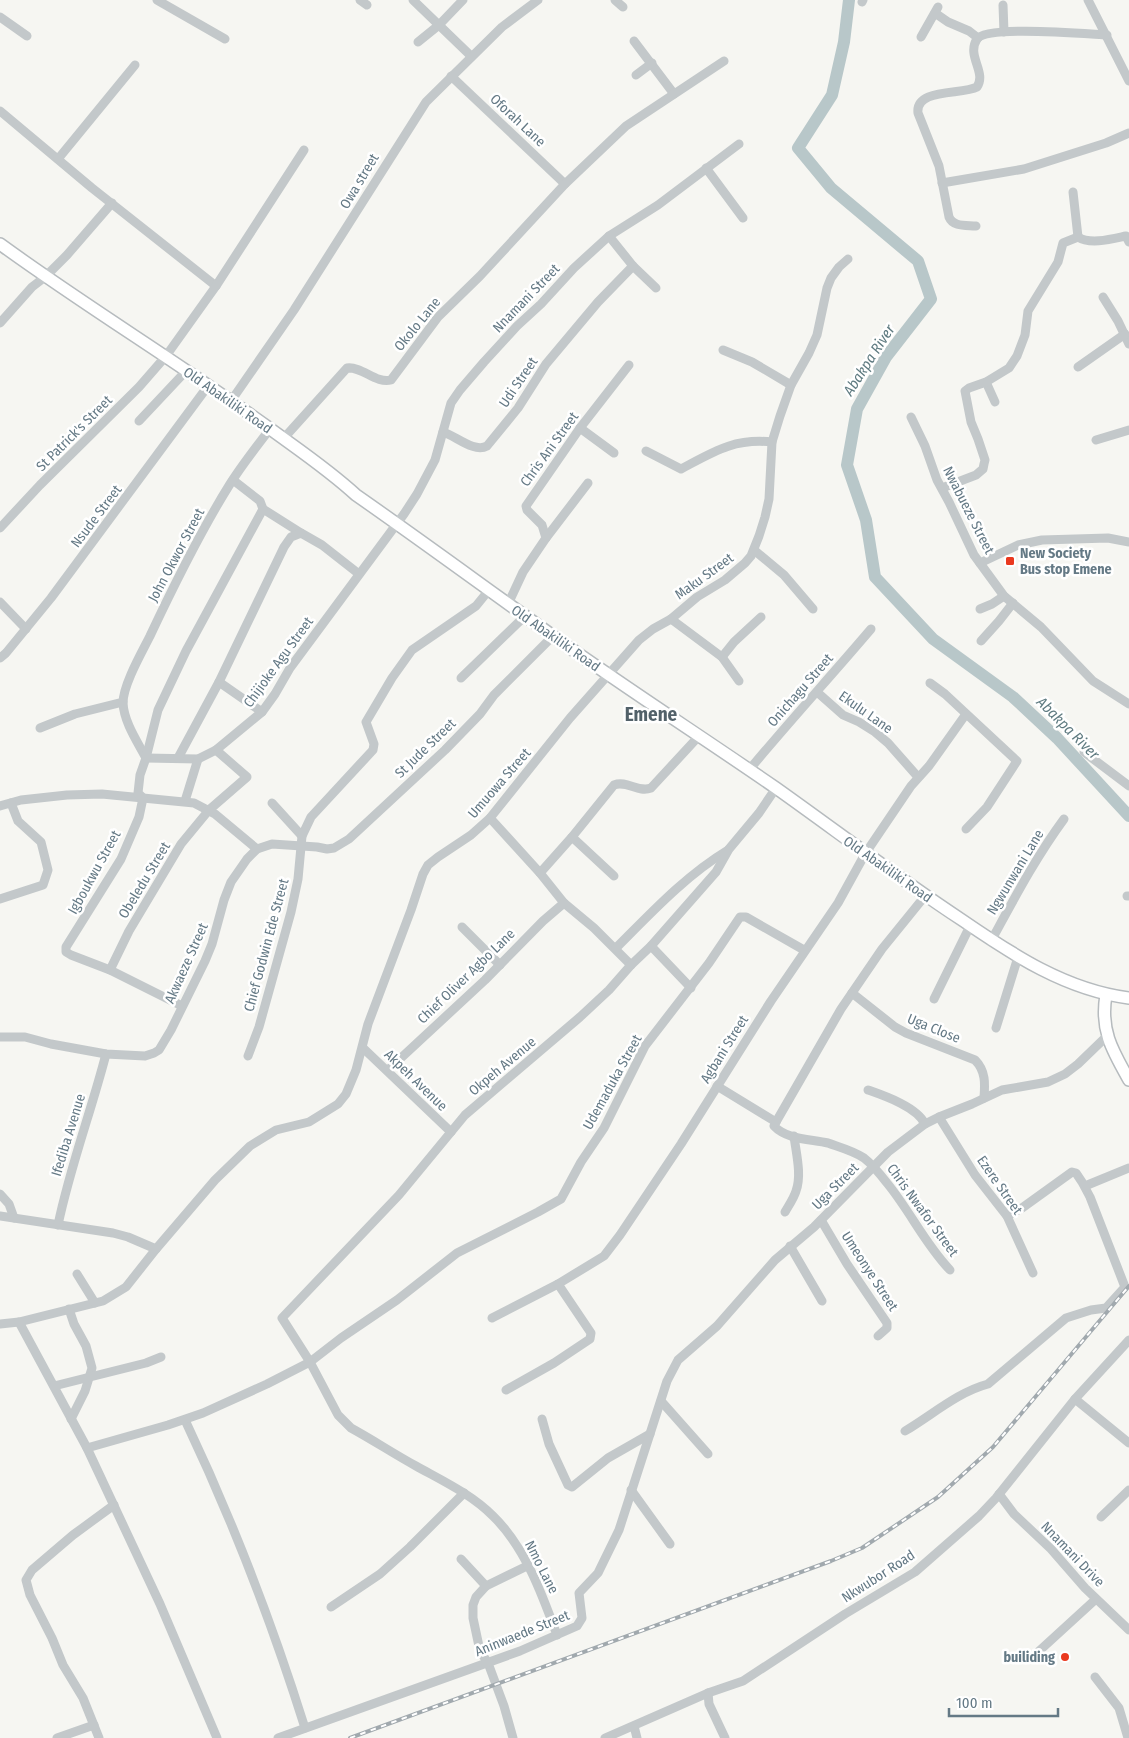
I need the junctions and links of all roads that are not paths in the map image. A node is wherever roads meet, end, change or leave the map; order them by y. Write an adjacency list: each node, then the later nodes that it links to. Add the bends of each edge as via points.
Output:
1 (157, 0): 16 (street)
2 (412, 0): 10 (street)
3 (463, 0): 10 (street)
4 (538, 0): 19 (street, Owa street)
5 (615, 0): 8 (street)
6 (1088, 0): 12 (street)
7 (1003, 5): 11 (street)
8 (623, 7)
9 (0, 18): 13 (street)
10 (439, 25): 18 (street); 19 (street)
11 (1004, 32): 12 (street); 15 (street)
12 (1107, 34): 25 (street)
13 (27, 36)
14 (921, 37): 15 (street, via 937,10)
15 (978, 38): 33 (street, via 974,55 981,78 977,87 930,96 918,104 918,113)
16 (226, 39)
17 (634, 41): 21 (street)
18 (418, 42)
19 (471, 56): 24 (street, Owa street)
20 (724, 61): 26 (street)
21 (652, 63): 23 (street); 26 (street)
22 (135, 65): 31 (street)
23 (636, 75)
24 (451, 76): 34 (street, Oforah Lane); 60 (street, Owa street, via 418,112 294,310)
25 (1129, 81)
26 (674, 94): 34 (street, via 626,126)
27 (0, 112): 31 (street)
28 (1129, 133): 33 (street, via 1024,169)
29 (739, 144): 32 (street, Nnamani Street)
30 (304, 150): 46 (street, St Patrick's Street)
31 (58, 159): 36 (street)
32 (706, 168): 37 (street); 39 (street, Nnamani Street, via 658,205)
33 (942, 183): 38 (street, via 951,221)
34 (565, 184): 68 (street, Okolo Lane, via 438,317 391,380 385,381 347,368)
35 (1073, 192): 40 (street)
36 (112, 203): 45 (street); 46 (street)
37 (743, 218)
38 (976, 226)
39 (609, 236): 44 (street); 67 (street, Nnamani Street, via 517,326 460,390 450,403)
40 (1078, 237): 41 (street, via 1096,240 1126,236); 57 (street, via 1063,244 1058,262 1028,311 1025,335 1017,356 1009,368)
41 (1129, 242)
42 (0, 244): 45 (main road, Old Abakiliki Road)
43 (848, 259): 58 (street, Maku Street, via 829,283 817,335)
44 (633, 266): 47 (street); 67 (street, Udi Street, via 603,296 546,364 518,408 487,446 474,448)
45 (45, 277): 49 (street, via 32,286); 53 (main road, Old Abakiliki Road)
46 (216, 286): 53 (street, St Patrick's Street)
47 (656, 288)
48 (1103, 297): 50 (street)
49 (0, 323)
50 (1125, 334): 51 (street); 55 (street)
51 (1129, 344)
52 (723, 350): 58 (street, via 752,362)
53 (166, 356): 56 (main road, Old Abakiliki Road); 78 (street, St Patrick's Street)
54 (629, 364): 65 (street, Chris Ani Street)
55 (1078, 367)
56 (186, 370): 59 (main road, Old Abakiliki Road); 63 (street)
57 (986, 382): 61 (street); 75 (street, via 965,391 971,422 985,460 983,469)
58 (791, 385): 70 (street, Maku Street)
59 (208, 386): 60 (main road, Old Abakiliki Road); 95 (street, Nsude Street)
60 (231, 401): 64 (main road, Old Abakiliki Road)
61 (995, 402)
62 (911, 417): 75 (street, Nwabueze Street)
63 (139, 421)
64 (270, 428): 68 (main road, Old Abakiliki Road); 73 (street, John Okwor Street)
65 (580, 428): 72 (street); 80 (street, Chris Ani Street, via 526,506 542,524)
66 (1129, 430): 69 (street)
67 (442, 432): 77 (street, Nnamani Street, via 429,472)
68 (284, 438): 77 (main road, Old Abakiliki Road)
69 (1096, 440)
70 (772, 442): 71 (street, via 722,447 681,470); 82 (street, Maku Street, via 769,499)
71 (646, 451)
72 (614, 453)
73 (232, 480): 76 (street, via 260,501); 107 (street, John Okwor Street, via 155,624 136,663)
74 (588, 483): 80 (street)
75 (942, 488): 83 (street, Nwabueze Street)
76 (263, 509): 79 (street); 115 (street, via 162,701)
77 (396, 523): 84 (street, Chijioke Agu Street); 85 (main road, Old Abakiliki Road)
78 (0, 528)
79 (301, 533): 84 (street); 104 (street, via 291,537 284,547)
80 (546, 538): 89 (street, via 523,572)
81 (1129, 542): 83 (street, via 1108,538 1042,540 1018,545)
82 (754, 550): 90 (street, via 788,579); 94 (street, Maku Street, via 745,563 725,580 697,597)
83 (980, 564): 86 (street, Nwabueze Street)
84 (359, 574): 109 (street, Chijioke Agu Street)
85 (489, 590): 89 (main road, Old Abakiliki Road); 132 (street, Chief Godwin Ede Street, via 476,606 428,637 403,661 366,722 373,750 311,817)
86 (1004, 596): 88 (street, Nwabueze Street); 91 (street)
87 (0, 602): 95 (street)
88 (1013, 603): 98 (street); 108 (street, Nwabueze Street, via 1094,681)
89 (508, 604): 92 (main road, Old Abakiliki Road)
90 (813, 609)
91 (980, 609)
92 (525, 616): 97 (main road, Old Abakiliki Road); 102 (street)
93 (761, 617): 99 (street)
94 (671, 619): 99 (street); 101 (street, Maku Street, via 639,640)
95 (26, 629): 100 (street, Nsude Street)
96 (871, 629): 106 (street, Onichagu Street)
97 (553, 636): 101 (main road, Old Abakiliki Road); 132 (street, St Jude Street, via 445,750 349,839 327,849)
98 (981, 641)
99 (722, 657): 103 (street)
100 (0, 658)
101 (609, 675): 112 (main road, Old Abakiliki Road); 128 (street, Umuowa Street)
102 (461, 678)
103 (739, 681)
104 (219, 682): 109 (street); 116 (street)
105 (930, 683): 110 (street)
106 (817, 692): 118 (street, Onichagu Street); 119 (street, Ekulu Lane, via 843,715 875,732)
107 (123, 702): 111 (street, via 75,714); 115 (street, via 127,721)
108 (1129, 704)
109 (262, 712): 113 (street, Chijioke Agu Street)
110 (966, 714): 119 (street); 130 (street, via 1018,761 987,807)
111 (40, 728)
112 (699, 736): 118 (main road, Old Abakiliki Road); 131 (street, via 651,788 642,790 623,783 614,785)
113 (216, 750): 117 (street, Chijioke Agu Street); 127 (street, Obeledu Street, via 247,777)
114 (1084, 752): 120 (street)
115 (146, 758): 116 (street, Chijioke Agu Street); 122 (street, Igboukwu Street, via 138,793)
116 (178, 758): 117 (street, Chijioke Agu Street)
117 (198, 759): 123 (street)
118 (749, 770): 121 (main road, Old Abakiliki Road)
119 (918, 777): 135 (street)
120 (1129, 786)
121 (776, 788): 134 (street); 135 (main road, Old Abakiliki Road)
122 (143, 798): 123 (street); 124 (street, via 67,795); 150 (street, Igboukwu Street, via 139,817 121,859 66,947 70,955)
123 (185, 801): 127 (street)
124 (12, 803): 126 (street); 139 (street, via 18,821 41,842 48,870 43,885)
125 (272, 803): 132 (street)
126 (0, 806)
127 (209, 810): 133 (street); 150 (street, Obeledu Street, via 181,844)
128 (490, 818): 136 (street); 160 (street, Umuowa Street, via 428,865 422,874 368,1024)
129 (1064, 819): 143 (street, Ngwunwani Lane)
130 (966, 829)
131 (572, 837): 136 (street); 137 (street)
132 (301, 841): 133 (street); 162 (street, Chief Godwin Ede Street, via 296,891)
133 (257, 848): 156 (street, Akwaeze Street, via 231,882 212,944)
134 (729, 849): 144 (street, via 716,872); 145 (street, via 673,892)
135 (865, 854): 138 (main road, Old Abakiliki Road); 146 (street, Agbani Street, via 838,903)
136 (540, 873): 140 (street)
137 (614, 876)
138 (925, 896): 141 (main road, Old Abakiliki Road); 152 (street)
139 (0, 898)
140 (564, 903): 145 (street); 148 (street, Chief Oliver Agbo Lane)
141 (970, 926): 143 (main road, Old Abakiliki Road); 155 (street)
142 (462, 927): 148 (street)
143 (991, 940): 147 (main road, Old Abakiliki Road)
144 (651, 946): 149 (street); 151 (street)
145 (616, 948): 149 (street)
146 (804, 950): 151 (street, Udemaduka Street, via 746,917 740,917); 165 (street, Agbani Street)
147 (1018, 957): 153 (main road, Old Abakiliki Road, via 1053,975); 157 (street)
148 (500, 965): 163 (street, Chief Oliver Agbo Lane)
149 (632, 965): 171 (street, Okpeh Avenue, via 580,1017 481,1101)
150 (110, 970): 156 (street)
151 (690, 988): 198 (street, Udemaduka Street, via 645,1046 604,1128 561,1199 457,1253)
152 (852, 993): 167 (street, Uga Close, via 895,1027 975,1060 984,1075); 169 (street)
153 (1106, 994): 154 (main road, Old Abakiliki Road); 159 (main road)
154 (1128, 997)
155 (934, 999)
156 (182, 1006): 161 (street, Akwaeze Street, via 159,1050 145,1056)
157 (996, 1028)
158 (0, 1035): 161 (street)
159 (1107, 1036): 164 (main road); 167 (street, Uga Street, via 1065,1074 1048,1082 1002,1090)
160 (363, 1048): 163 (street, Akpeh Avenue); 184 (street, Umuowa Street, via 346,1094 338,1104 309,1122 276,1130 250,1146 215,1180)
161 (106, 1054): 182 (street, Ifediba Avenue, via 68,1179)
162 (248, 1056)
163 (388, 1070): 171 (street, Akpeh Avenue)
164 (1129, 1080)
165 (716, 1086): 169 (street); 188 (street, Agbani Street, via 681,1144 604,1256)
166 (868, 1090): 170 (street, via 911,1110)
167 (984, 1098): 168 (street, Uga Street)
168 (939, 1117): 170 (street, Uga Street); 179 (street, Ezere Street, via 975,1175)
169 (776, 1122): 172 (street, via 775,1128)
170 (925, 1124): 173 (street, Uga Street)
171 (451, 1132): 198 (street, Okpeh Avenue, via 398,1195 282,1318)
172 (794, 1136): 173 (street, via 828,1143 862,1157); 177 (street, via 798,1186)
173 (874, 1166): 181 (street, Uga Street); 185 (street, Chris Nwafor Street)
174 (1129, 1168): 175 (street)
175 (1085, 1186): 179 (street, via 1072,1172); 207 (street, via 1125,1287 1106,1308 1066,1318 988,1384 957,1397)
176 (0, 1194): 180 (street, via 9,1204)
177 (785, 1212)
178 (0, 1216): 180 (street)
179 (1007, 1216): 186 (street, Ezere Street)
180 (14, 1218): 182 (street)
181 (821, 1220): 183 (street, Uga Street); 195 (street, Umeonye Street, via 846,1264 887,1323 887,1328)
182 (58, 1225): 184 (street, via 113,1233)
183 (790, 1246): 189 (street); 203 (street, Uga Street, via 717,1326 678,1360)
184 (156, 1249): 190 (street, Umuowa Street, via 126,1287)
185 (950, 1270)
186 (1033, 1273)
187 (77, 1274): 190 (street)
188 (558, 1284): 192 (street); 201 (street, via 592,1333 590,1339)
189 (822, 1301)
190 (95, 1303): 191 (street, Umuowa Street)
191 (69, 1309): 193 (street, Umuowa Street); 199 (street, via 86,1346)
192 (492, 1318)
193 (18, 1322): 194 (street, Umuowa Street); 200 (street)
194 (0, 1324)
195 (878, 1336)
196 (1129, 1340): 202 (street, Nkwubor Road)
197 (161, 1357): 199 (street)
198 (310, 1362): 206 (street, Udemaduka Street); 214 (street, Nmo Lane, via 338,1415 351,1428)
199 (91, 1376): 200 (street); 204 (street)
200 (54, 1386): 204 (street)
201 (506, 1390)
202 (1075, 1399): 209 (street); 215 (street, Nkwubor Road)
203 (661, 1401): 208 (street, Uga Street); 211 (street)
204 (71, 1419): 210 (street)
205 (542, 1419): 208 (street, via 549,1444 568,1485 572,1487 608,1458)
206 (185, 1420): 210 (street, Udemaduka Street); 232 (street, via 265,1610)
207 (905, 1431)
208 (650, 1434): 212 (street, Aninwaede Street)
209 (1129, 1443)
210 (86, 1448): 216 (street)
211 (708, 1454)
212 (631, 1490): 218 (street); 225 (street, Aninwaede Street, via 606,1558 598,1573 579,1594 581,1622)
213 (1129, 1490): 217 (street)
214 (464, 1493): 220 (street, Nmo Lane, via 494,1516); 223 (street, via 380,1574)
215 (999, 1494): 222 (street, Nnamani Drive, via 1014,1514); 229 (street, Nkwubor Road, via 964,1529 902,1580 751,1676)
216 (114, 1505): 230 (street, via 73,1535 32,1570 26,1580 30,1595); 235 (street)
217 (1101, 1517)
218 (670, 1544)
219 (462, 1559): 221 (street)
220 (527, 1566): 221 (street); 225 (street, Nmo Lane)
221 (486, 1586): 227 (street, via 476,1597 473,1618 480,1650)
222 (1096, 1599): 224 (street, Nnamani Drive); 226 (street)
223 (331, 1606)
224 (1129, 1630)
225 (557, 1636): 227 (street, Aninwaede Street)
226 (1038, 1652)
227 (488, 1662): 232 (street, Aninwaede Street); 237 (street)
228 (1095, 1677): 241 (street, via 1119,1708)
229 (708, 1693): 231 (street, Nkwubor Road); 240 (street, via 709,1704)
230 (94, 1725): 233 (street); 234 (street)
231 (634, 1726): 238 (street, Nkwubor Road); 239 (street)
232 (305, 1728): 236 (street, Aninwaede Street)
233 (57, 1738)
234 (99, 1738)
235 (217, 1738)
236 (278, 1738)
237 (513, 1738)
238 (605, 1738)
239 (637, 1738)
240 (725, 1738)
241 (1128, 1738)

